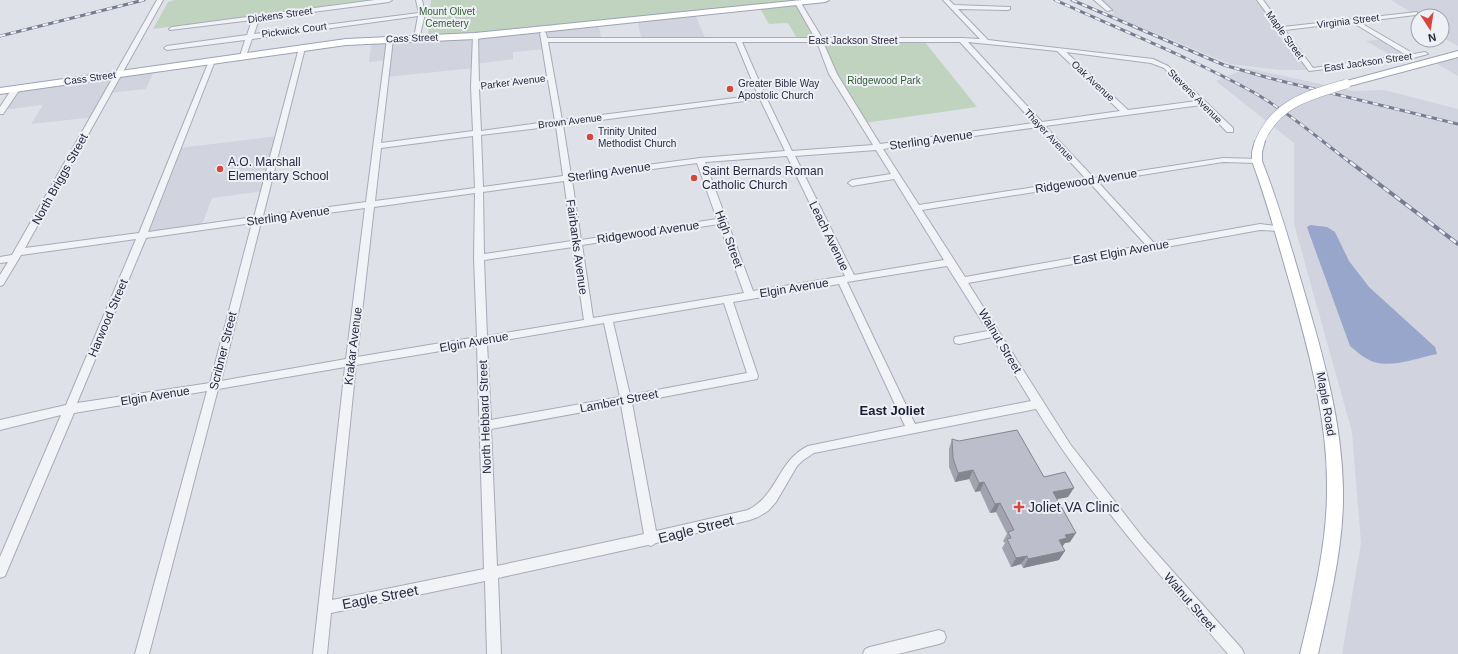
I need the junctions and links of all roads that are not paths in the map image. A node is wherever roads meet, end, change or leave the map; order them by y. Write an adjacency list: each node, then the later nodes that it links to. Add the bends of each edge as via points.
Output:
1 (160, 0): 38 (street, North Briggs Street)
2 (389, 0): 14 (street, Dickens Street)
3 (419, 0): 13 (street, via 422,4)
4 (825, 0): 8 (main road, Cass Street)
5 (946, 0): 9 (street)
6 (1097, 0): 11 (street)
7 (1260, 0): 18 (street, Maple Street)
8 (798, 3): 17 (main road, Cass Street); 25 (street, Walnut Street)
9 (953, 8): 10 (street); 27 (street)
10 (1008, 8)
11 (1109, 10)
12 (1410, 13): 15 (street, Virginia Street)
13 (422, 14): 19 (street, Pickwick Court); 21 (street)
14 (256, 18): 16 (street, Dickens Street); 19 (street)
15 (1352, 20): 18 (street, Virginia Street); 34 (street)
16 (172, 29)
17 (543, 29): 20 (main road, Cass Street); 23 (street, Fairbanks Avenue)
18 (1281, 29): 37 (street, Maple Street)
19 (251, 36): 28 (street, Pickwick Court); 33 (street)
20 (475, 36): 21 (main road, Cass Street); 40 (street, North Hebbard Street)
21 (418, 38): 22 (main road, Cass Street)
22 (390, 39): 29 (main road, Cass Street); 51 (street, Krakar Avenue)
23 (544, 40): 24 (street, East Jackson Street); 39 (street, Fairbanks Avenue)
24 (738, 40): 25 (street, East Jackson Street); 43 (street, Leach Avenue)
25 (819, 40): 26 (street, East Jackson Street); 52 (street, Walnut Street, via 833,74)
26 (962, 40): 27 (street, East Jackson Street); 48 (street, Thayer Avenue)
27 (984, 41): 30 (street, East Jackson Street)
28 (167, 48)
29 (302, 48): 33 (main road, Cass Street); 63 (street, Scribner Street)
30 (1059, 50): 36 (street, East Jackson Street); 46 (street, Oak Avenue)
31 (1425, 54): 34 (street, East Jackson Street)
32 (1458, 54): 55 (main road, bridge, via 1346,84 1289,105 1268,123 1260,141)
33 (243, 56): 35 (main road, Cass Street)
34 (1413, 56): 37 (street, East Jackson Street)
35 (212, 61): 38 (main road, Cass Street); 66 (street, Harwood Street)
36 (1160, 64): 44 (street, Stevens Avenue, via 1184,84)
37 (1311, 70)
38 (118, 74): 41 (main road, Cass Street); 69 (street, North Briggs Street)
39 (551, 78): 40 (street, Parker Avenue); 47 (street, Fairbanks Avenue)
40 (475, 87): 50 (street, North Hebbard Street)
41 (16, 89): 42 (main road, Cass Street); 45 (street)
42 (0, 91)
43 (762, 97): 47 (street, Brown Avenue); 53 (street, Leach Avenue)
44 (1201, 103): 46 (street, Sterling Avenue); 49 (street, Stevens Avenue)
45 (0, 112)
46 (1126, 112): 48 (street, Sterling Avenue)
47 (559, 123): 50 (street, Brown Avenue); 57 (street, Fairbanks Avenue)
48 (1039, 124): 52 (street, Sterling Avenue); 58 (street, Thayer Avenue)
49 (1230, 130)
50 (476, 133): 51 (street, Brown Avenue); 60 (street, North Hebbard Street)
51 (377, 146): 61 (street, Krakar Avenue)
52 (879, 147): 53 (street, Sterling Avenue); 56 (street, Walnut Street)
53 (789, 153): 54 (street, Sterling Avenue); 73 (street, Leach Avenue)
54 (700, 160): 57 (street, Sterling Avenue); 64 (street, High Street)
55 (1257, 161): 58 (street, Ridgewood Avenue, via 1223,160); 65 (main road, Maple Road)
56 (897, 176): 59 (street); 62 (street, Walnut Street)
57 (567, 178): 60 (street, Sterling Avenue); 67 (street, Fairbanks Avenue)
58 (1090, 180): 62 (street, Ridgewood Avenue); 68 (street, Thayer Avenue)
59 (852, 183)
60 (479, 190): 61 (street, Sterling Avenue); 70 (street, North Hebbard Street)
61 (370, 204): 63 (street, Sterling Avenue); 83 (street, Krakar Avenue)
62 (916, 208): 72 (street, Walnut Street)
63 (256, 220): 66 (street, Sterling Avenue); 84 (street, Scribner Street)
64 (722, 221): 67 (street, Ridgewood Avenue); 76 (street, High Street)
65 (1280, 229): 68 (street, East Elgin Avenue, via 1260,227); 101 (main road, Maple Road, via 1323,380 1334,462 1334,520 1327,571)
66 (142, 236): 69 (street, Sterling Avenue); 87 (street, Harwood Street)
67 (577, 243): 70 (street, Ridgewood Avenue); 79 (street, Fairbanks Avenue)
68 (1152, 246): 74 (street, East Elgin Avenue)
69 (17, 255): 71 (street, Sterling Avenue); 75 (street, North Briggs Street)
70 (478, 258): 81 (street, North Hebbard Street)
71 (0, 260)
72 (950, 262): 73 (street, Elgin Avenue); 74 (street, Walnut Street)
73 (846, 280): 76 (street, Elgin Avenue); 90 (street, Leach Avenue)
74 (962, 281): 80 (street, Walnut Street)
75 (0, 283)
76 (750, 295): 77 (street, Elgin Avenue)
77 (727, 299): 78 (street, Elgin Avenue); 85 (street, Lambert Street, via 753,376)
78 (608, 320): 79 (street, Elgin Avenue); 85 (street)
79 (588, 323): 81 (street, Elgin Avenue)
80 (996, 333): 82 (street); 86 (street, Walnut Street)
81 (482, 340): 83 (street, Elgin Avenue); 89 (street, North Hebbard Street)
82 (959, 340)
83 (351, 362): 84 (street, Elgin Avenue); 94 (street, Krakar Avenue)
84 (214, 386): 87 (street, Elgin Avenue); 97 (street, Scribner Street)
85 (626, 400): 89 (street, Lambert Street); 91 (street)
86 (1038, 404): 90 (street, Eagle Street); 96 (street, Walnut Street, via 1066,447 1140,543)
87 (69, 409): 88 (street, Elgin Avenue); 92 (street, Harwood Street)
88 (0, 424)
89 (485, 426): 93 (street, North Hebbard Street)
90 (912, 429): 91 (street, Eagle Street, via 802,453 792,462 764,508 750,516)
91 (651, 540): 93 (street, Eagle Street)
92 (0, 572)
93 (490, 575): 94 (street, Eagle Street); 99 (street, North Hebbard Street)
94 (325, 608): 98 (street, Krakar Avenue)
95 (939, 637): 100 (street)
96 (1237, 652)
97 (142, 654)
98 (320, 654)
99 (494, 654)
100 (870, 654)
101 (1309, 654)

